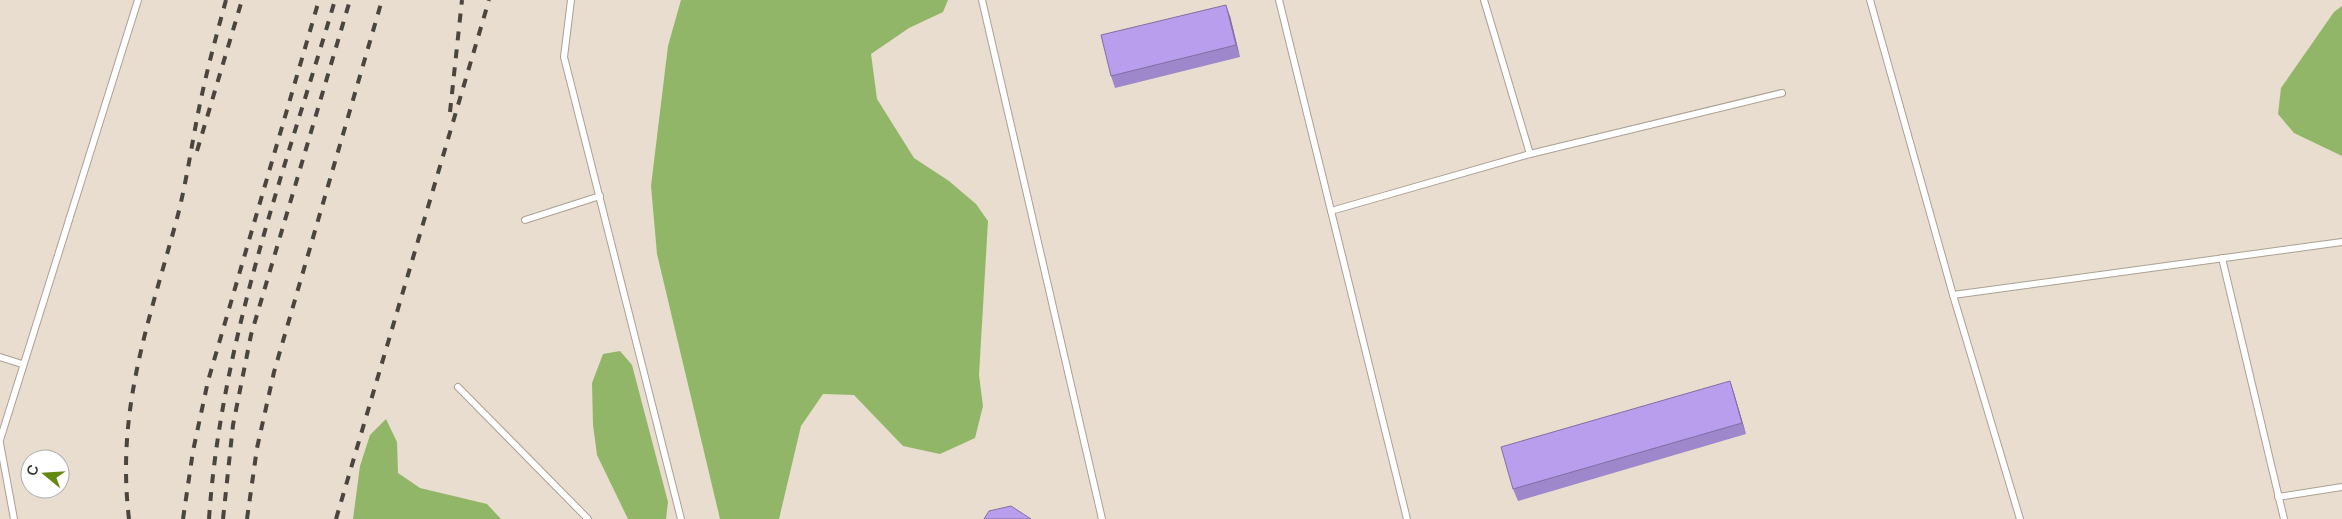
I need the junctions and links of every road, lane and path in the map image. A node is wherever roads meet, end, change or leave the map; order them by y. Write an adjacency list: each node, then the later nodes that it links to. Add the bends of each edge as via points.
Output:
1 (138, 0): 16 (lane)
2 (571, 0): 9 (lane, via 564,57)
3 (982, 0): 24 (lane)
4 (1279, 0): 10 (lane)
5 (1484, 0): 8 (lane)
6 (1870, 0): 14 (lane)
7 (1782, 93): 8 (lane)
8 (1530, 154): 10 (lane)
9 (600, 196): 11 (lane); 23 (lane)
10 (1331, 211): 25 (lane)
11 (525, 220)
12 (2342, 242): 13 (lane)
13 (2222, 258): 14 (lane); 20 (lane)
14 (1953, 295): 26 (lane)
15 (0, 357): 16 (lane)
16 (22, 364): 18 (lane)
17 (458, 387): 22 (lane)
18 (0, 442): 21 (lane)
19 (2342, 487): 20 (lane)
20 (2278, 496): 27 (lane)
21 (14, 519)
22 (588, 519)
23 (681, 519)
24 (1102, 519)
25 (1408, 519)
26 (2020, 519)
27 (2284, 519)

